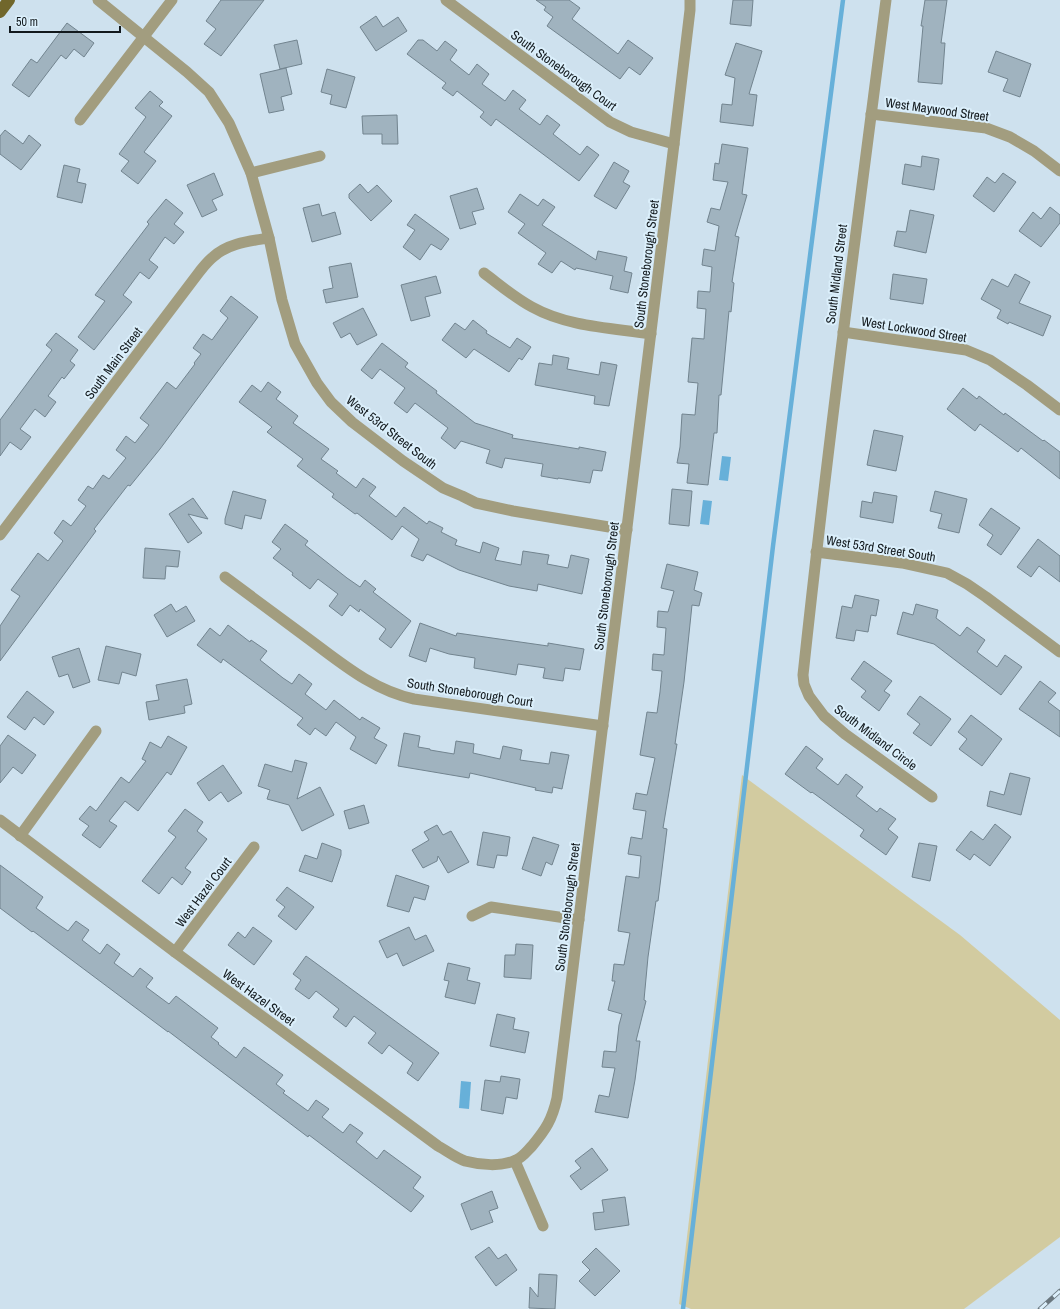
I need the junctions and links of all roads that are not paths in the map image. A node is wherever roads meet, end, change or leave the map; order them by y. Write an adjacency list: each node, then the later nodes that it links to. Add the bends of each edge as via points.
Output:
1 (9, 0): 7 (main road)
2 (98, 0): 8 (street, West 53rd Street South)
3 (172, 0): 8 (street)
4 (446, 0): 11 (street, South Stoneborough Court, via 610,122 631,132)
5 (690, 0): 11 (street, South Stoneborough Street)
6 (886, 0): 9 (street, South Midland Street)
7 (0, 12)
8 (144, 37): 10 (street); 14 (street, West 53rd Street South, via 209,92 229,123)
9 (871, 114): 13 (street, West Maywood Street, via 986,128 1010,137); 17 (street, South Midland Street)
10 (80, 120)
11 (674, 144): 18 (street, South Stoneborough Street)
12 (320, 156): 14 (street)
13 (1060, 171)
14 (251, 173): 15 (street, West 53rd Street South)
15 (269, 238): 20 (street, West 53rd Street South, via 282,300 298,349 330,402 352,422 426,477 476,503); 21 (street, South Main Street, via 233,245 213,257 200,271)
16 (484, 273): 18 (street, via 515,297 545,314 567,321)
17 (843, 332): 19 (street, West Lockwood Street, via 966,350 990,360); 22 (street, South Midland Street)
18 (651, 334): 20 (street, South Stoneborough Street)
19 (1060, 410)
20 (627, 530): 25 (street, South Stoneborough Street)
21 (0, 535)
22 (816, 552): 24 (street, West 53rd Street South, via 902,563 947,573 986,597); 27 (street, South Midland Circle, via 803,675 809,696 824,716 845,734)
23 (225, 576): 25 (street, South Stoneborough Court, via 358,675 382,689 414,699)
24 (1060, 652)
25 (603, 726): 32 (street, South Stoneborough Street)
26 (96, 731): 29 (street)
27 (932, 797)
28 (0, 820): 29 (street, West Hazel Street)
29 (20, 836): 33 (street, West Hazel Street)
30 (254, 848): 33 (street, West Hazel Court)
31 (472, 916): 32 (street, via 491,907)
32 (579, 920): 34 (street, South Stoneborough Street, via 557,1101 547,1127 523,1156)
33 (175, 952): 34 (street, West Hazel Street, via 438,1146 464,1161 488,1164)
34 (515, 1160): 35 (street)
35 (543, 1226)

